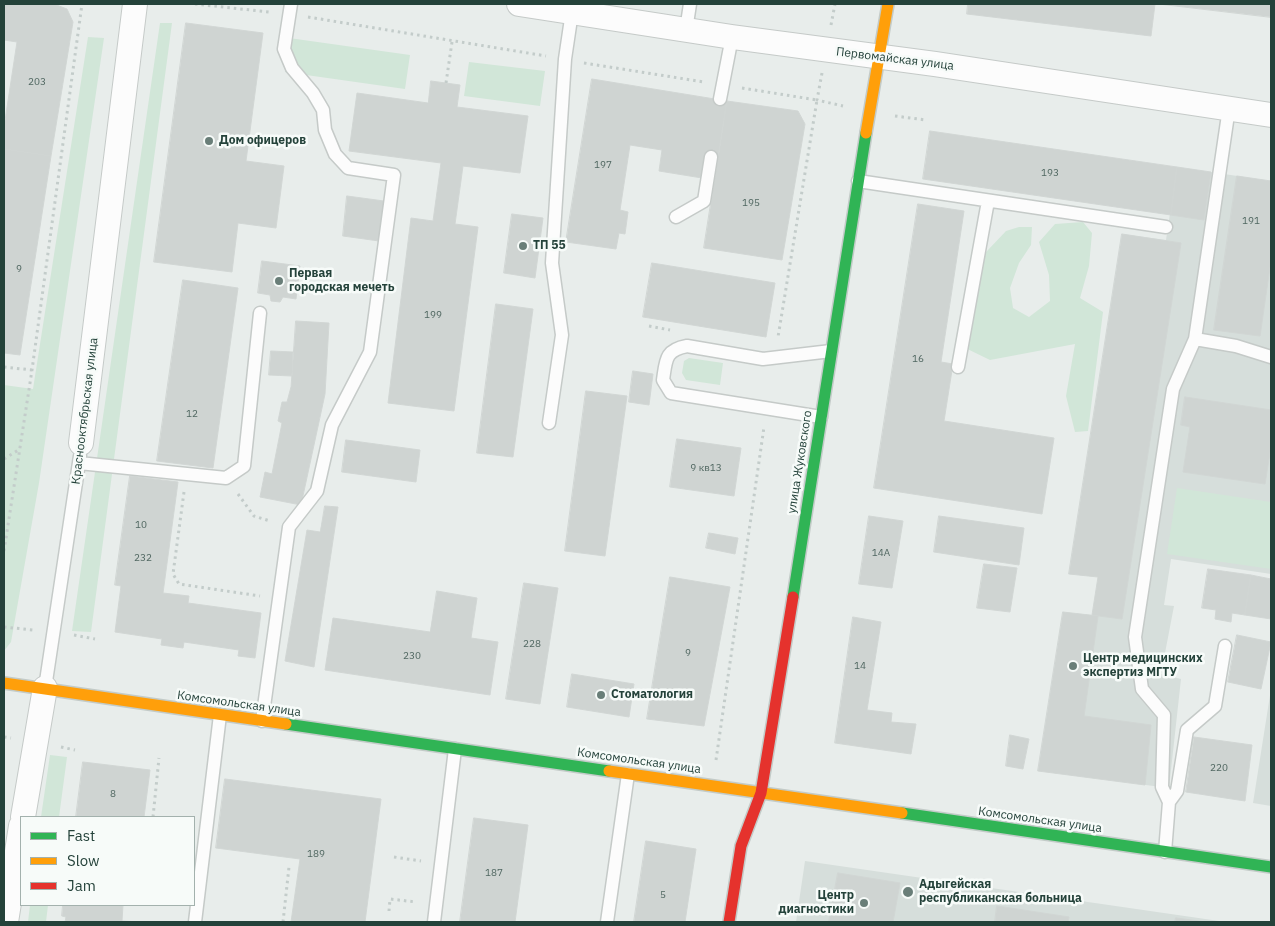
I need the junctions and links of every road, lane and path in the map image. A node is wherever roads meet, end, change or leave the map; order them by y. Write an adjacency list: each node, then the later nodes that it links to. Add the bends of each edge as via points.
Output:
1 (82, 4): 31 (path)
2 (135, 4): 36 (street, Краснооктябрьская улица)
3 (195, 4): 7 (path)
4 (519, 4): 8 (street, Первомайская улица)
5 (690, 4): 9 (lane)
6 (888, 4): 12 (street, улица Жуковского)
7 (291, 9): 11 (path); 40 (lane, via 284,49 292,68 313,93 322,110 334,154 348,168 394,175 370,352 332,425 317,491)
8 (572, 12): 9 (street, Первомайская улица); 13 (lane)
9 (686, 30): 10 (street, Первомайская улица)
10 (732, 37): 12 (street, Первомайская улица); 15 (lane)
11 (452, 41): 13 (path); 14 (path)
12 (879, 57): 17 (street, Первомайская улица); 20 (street, улица Жуковского)
13 (565, 60): 15 (path); 34 (lane, via 552,263 562,335)
14 (446, 83)
15 (722, 85): 16 (lane); 28 (path, via 817,100)
16 (720, 99)
17 (1229, 108): 18 (street, Первомайская улица); 25 (lane)
18 (1271, 115)
19 (711, 157): 22 (lane, via 704,201)
20 (858, 181): 21 (lane); 26 (street, улица Жуковского)
21 (988, 201): 23 (lane); 30 (lane)
22 (676, 217)
23 (1166, 227)
24 (260, 313): 39 (lane, via 244,466)
25 (1195, 339): 27 (lane, via 1236,346); 53 (lane, via 1173,389 1135,637 1142,689 1164,715 1162,787)
26 (831, 351): 28 (lane); 33 (street, улица Жуковского)
27 (1271, 357)
28 (775, 358): 32 (lane, via 763,359 687,346 676,348 666,357 663,380 671,393)
29 (4, 367): 31 (path)
30 (958, 367)
31 (32, 370): 35 (path)
32 (767, 408): 33 (lane); 50 (path)
33 (821, 417): 52 (street, улица Жуковского)
34 (549, 424)
35 (20, 449): 37 (path); 41 (path)
36 (80, 453): 38 (lane); 45 (lane, Краснооктябрьская улица)
37 (5, 458)
38 (187, 474): 39 (lane); 42 (path, via 173,574 179,584)
39 (226, 478): 40 (path, via 254,516)
40 (289, 527): 42 (lane)
41 (4, 550)
42 (279, 598): 47 (lane)
43 (1225, 646): 53 (lane, via 1215,706 1187,730 1178,791)
44 (4, 683): 45 (street, Комсомольская улица)
45 (45, 688): 46 (street, Комсомольская улица); 54 (street, Краснооктябрьская улица)
46 (220, 714): 47 (street, Комсомольская улица); 65 (lane)
47 (262, 721): 48 (street, Комсомольская улица)
48 (455, 749): 51 (street, Комсомольская улица); 59 (lane)
49 (159, 758): 55 (path)
50 (715, 763)
51 (628, 774): 52 (street, Комсомольская улица); 68 (lane)
52 (761, 793): 57 (street, Комсомольская улица); 69 (street, улица Жуковского, via 741,846)
53 (1169, 802): 57 (lane)
54 (23, 816)
55 (153, 816)
56 (20, 832): 64 (street)
57 (1164, 852): 61 (street, Комсомольская улица)
58 (394, 857): 59 (path)
59 (442, 863): 62 (lane)
60 (290, 867): 66 (path)
61 (1271, 867)
62 (436, 904): 63 (path, via 390,898); 67 (lane)
63 (389, 911)
64 (6, 922)
65 (195, 922)
66 (283, 922)
67 (434, 922)
68 (607, 922)
69 (729, 922)

